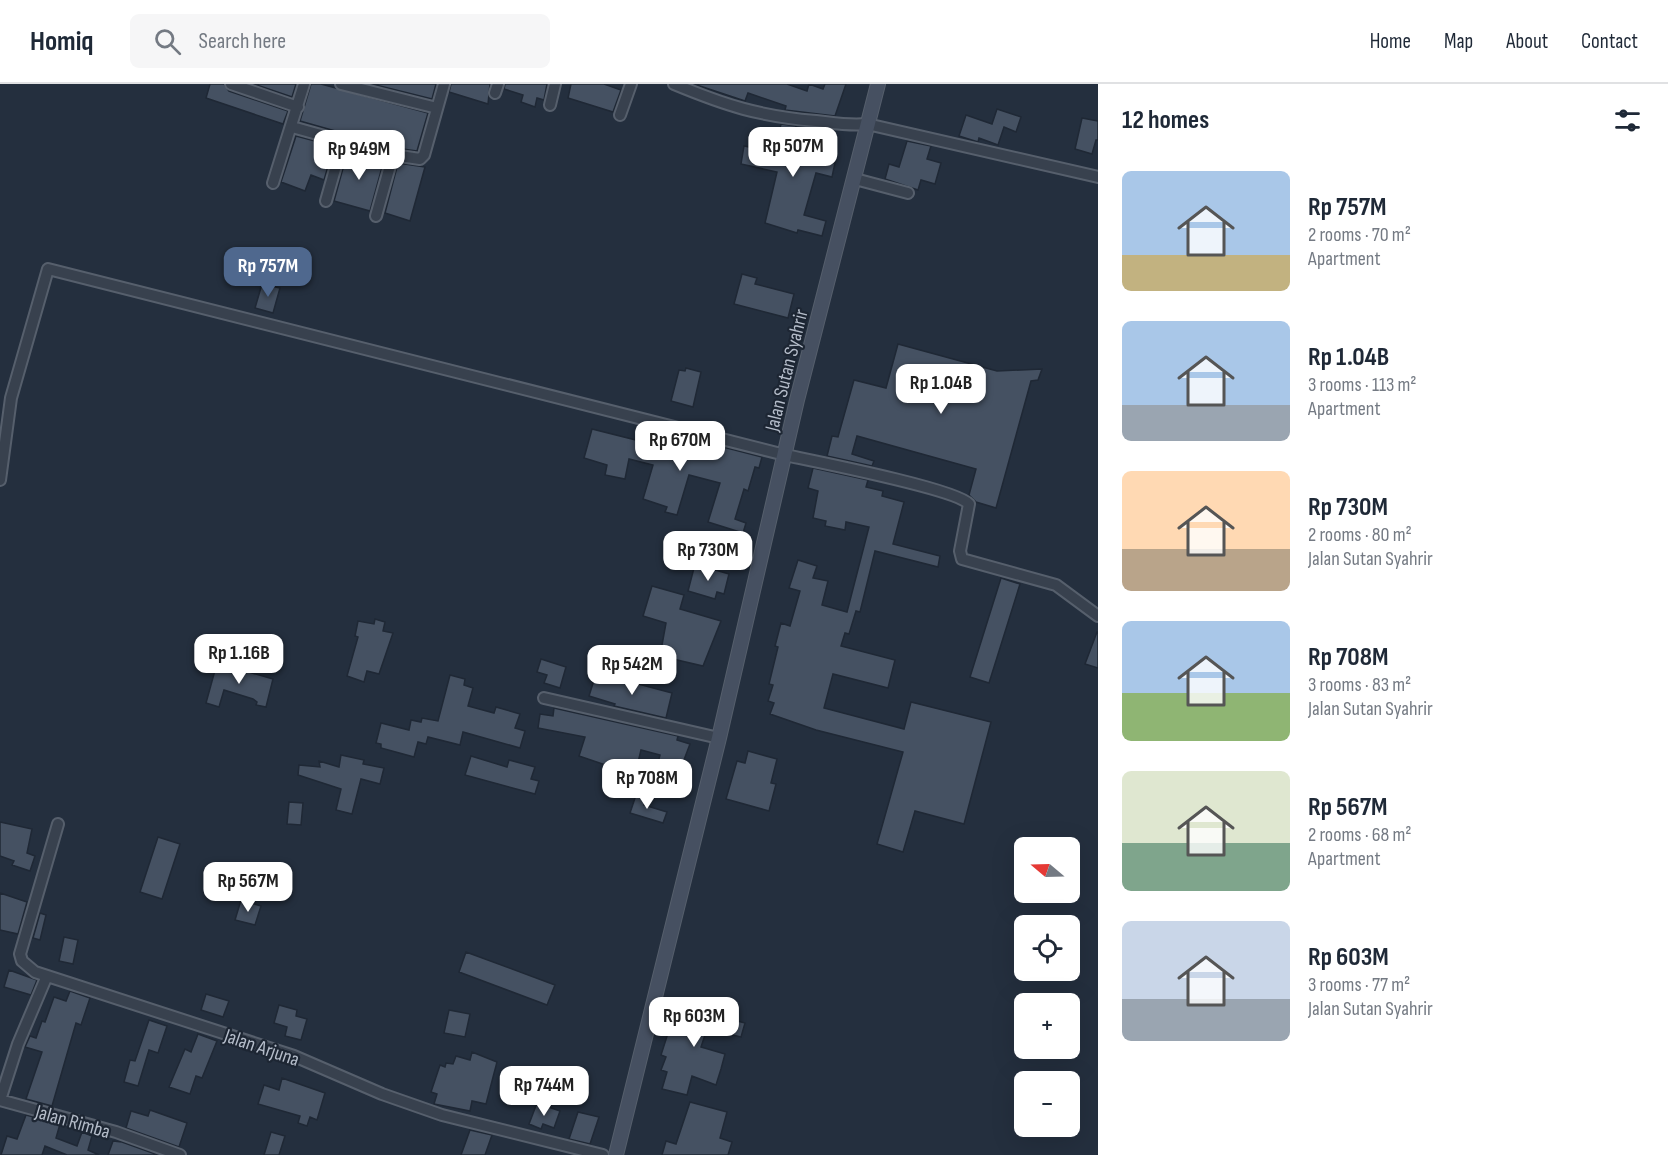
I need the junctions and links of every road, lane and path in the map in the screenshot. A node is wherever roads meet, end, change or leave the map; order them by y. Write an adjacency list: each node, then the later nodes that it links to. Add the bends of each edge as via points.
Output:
1 (231, 84): 9 (street)
2 (304, 84): 11 (street)
3 (341, 84): 12 (street)
4 (444, 84): 12 (street)
5 (555, 84): 10 (street)
6 (630, 84): 13 (street)
7 (674, 84): 14 (street, via 754,113 848,127)
8 (878, 84): 14 (street, Jalan Sutan Syahrir)
9 (251, 87): 11 (street)
10 (550, 105)
11 (298, 107): 15 (street)
12 (437, 108): 17 (street, via 424,155 416,160)
13 (620, 115)
14 (867, 124): 18 (street); 19 (street, Jalan Sutan Syahrir)
15 (292, 127): 16 (street); 20 (street)
16 (343, 141): 17 (street); 22 (street)
17 (393, 155): 23 (street)
18 (1098, 177)
19 (855, 178): 21 (street); 24 (street, Jalan Sutan Syahrir)
20 (273, 183)
21 (908, 193)
22 (326, 201)
23 (376, 216)
24 (785, 455): 25 (street, via 48,269 11,398); 26 (street, via 964,500 969,508 960,551 962,559 1056,585); 28 (street, Jalan Sutan Syahrir)
25 (0, 480)
26 (1098, 616)
27 (544, 698): 28 (street)
28 (719, 738): 34 (street, Jalan Sutan Syahrir)
29 (58, 824): 30 (street, via 20,954 26,965)
30 (46, 978): 31 (street); 33 (street, Jalan Arjuna, via 294,1056 442,1115)
31 (0, 1100): 32 (street, Jalan Rimba, via 116,1132)
32 (178, 1155)
33 (603, 1155)
34 (616, 1155)

